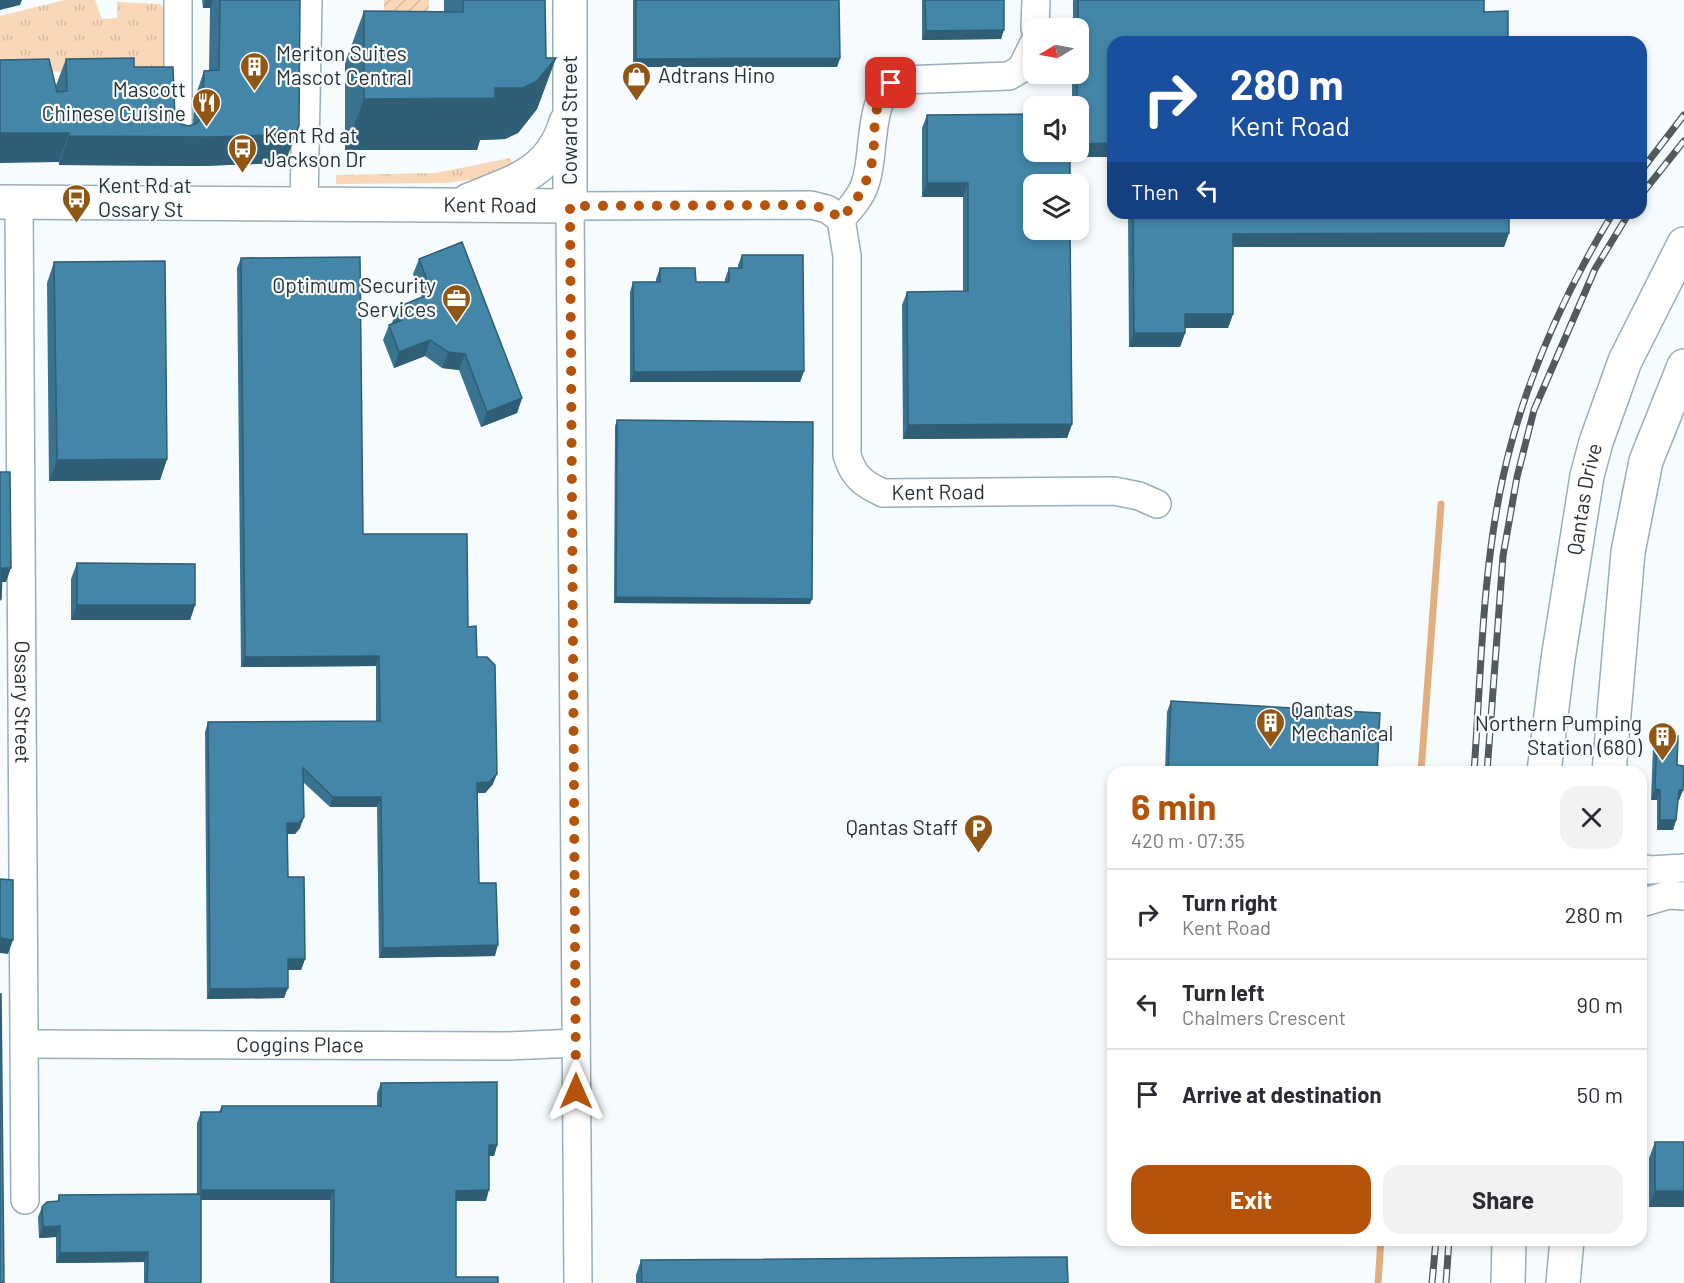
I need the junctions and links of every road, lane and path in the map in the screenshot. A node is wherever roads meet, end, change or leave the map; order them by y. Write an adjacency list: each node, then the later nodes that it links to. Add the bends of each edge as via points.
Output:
1 (178, 0): 8 (street)
2 (308, 0): 10 (street)
3 (570, 0): 7 (main road, Coward Street)
4 (1036, 0): 5 (street)
5 (1035, 18)
6 (1023, 67): 13 (street, via 1009,76 891,83 879,97 872,162 865,187)
7 (569, 112): 11 (main road, via 548,160 532,173); 12 (main road, Coward Street)
8 (178, 139)
9 (10, 202): 10 (main road, Kent Road); 24 (street, Ossary Street)
10 (304, 204): 11 (main road, Kent Road)
11 (455, 205): 12 (main road, Kent Road)
12 (570, 206): 13 (street, Kent Road, via 811,205 827,209); 23 (street, Coward Street)
13 (841, 219): 16 (street, Kent Road, via 847,256 847,455 851,469 864,484 883,493 1114,491)
14 (1684, 243): 17 (main road, Qantas Drive, via 1624,361 1596,441 1574,548)
15 (1684, 366): 18 (main road, via 1646,461 1628,552)
16 (1157, 504)
17 (1545, 766)
18 (1610, 766)
19 (1684, 868): 20 (street)
20 (1647, 869)
21 (1684, 896): 22 (street, via 1668,895)
22 (1647, 901)
23 (576, 1043): 24 (street, Coggins Place); 28 (street, Coward Street)
24 (24, 1044): 25 (street, Ossary Street)
25 (25, 1200)
26 (1509, 1246): 29 (main road)
27 (1566, 1246): 30 (main road)
28 (578, 1283)
29 (1508, 1283)
30 (1563, 1283)

